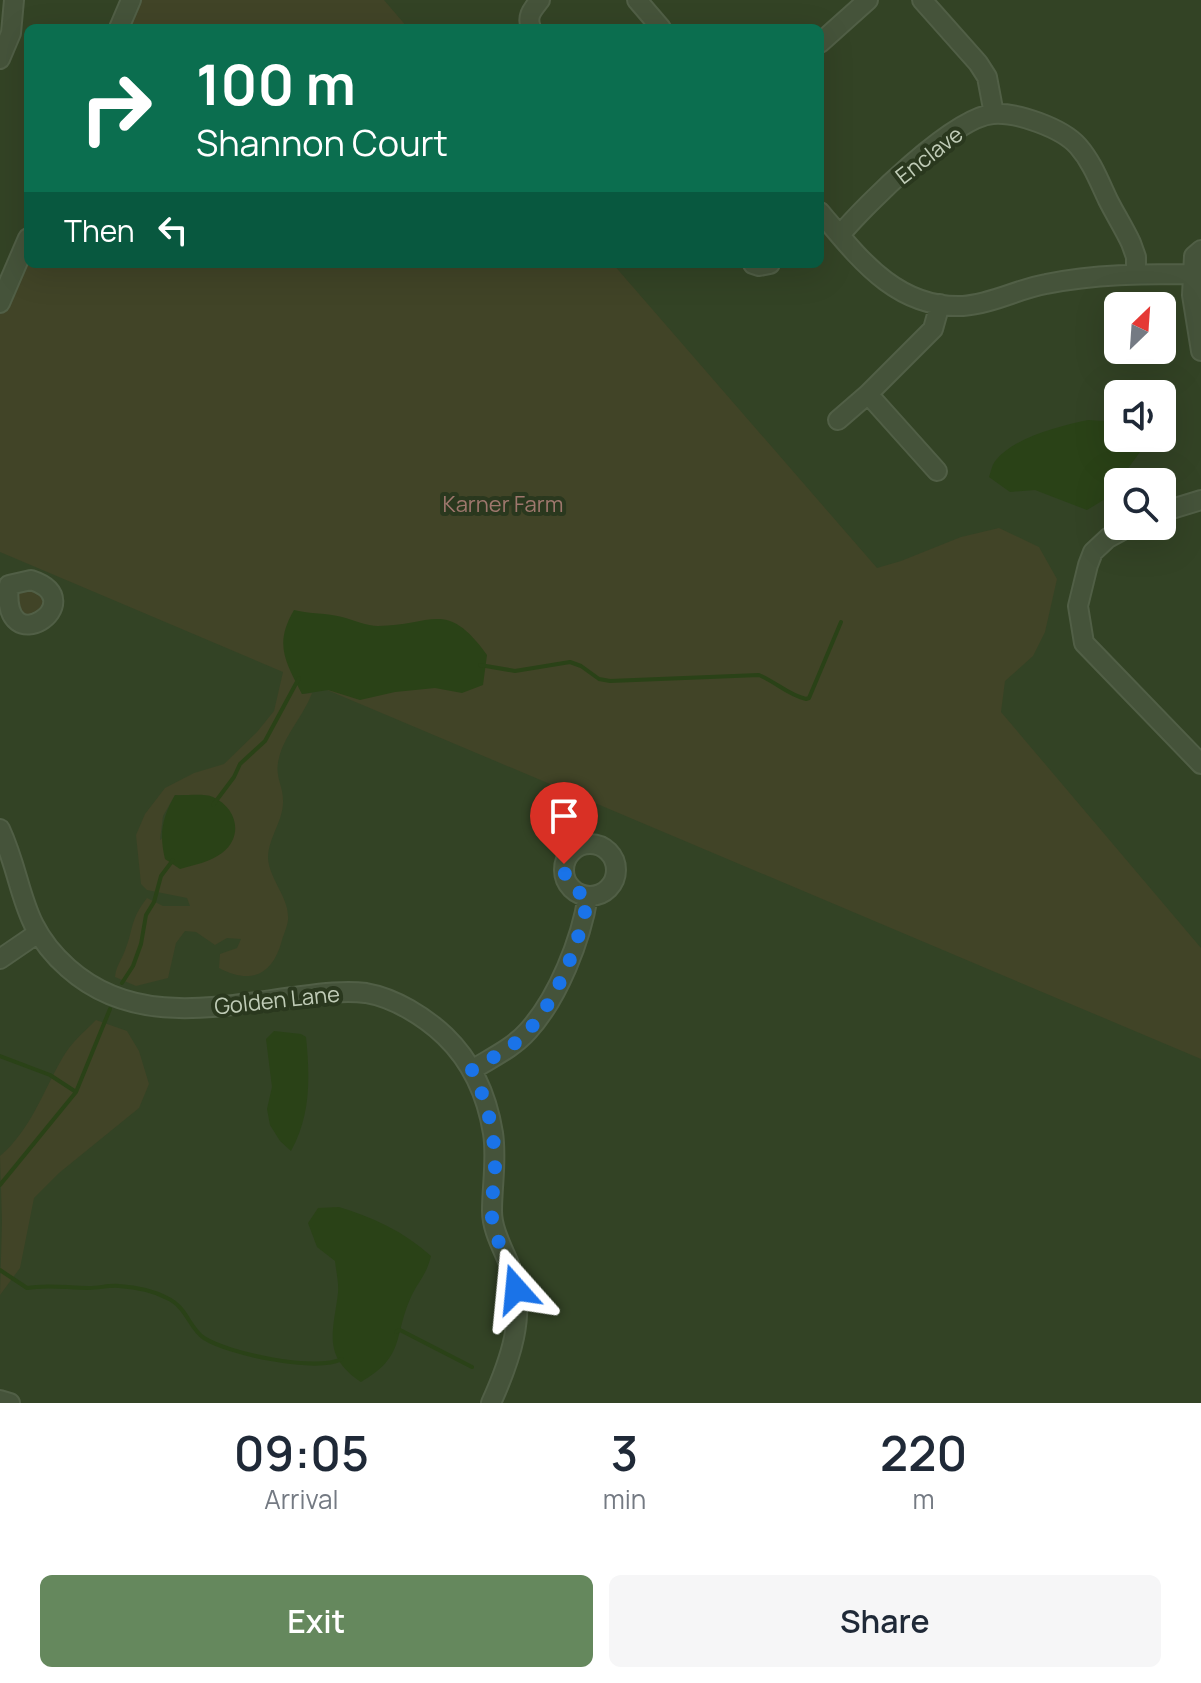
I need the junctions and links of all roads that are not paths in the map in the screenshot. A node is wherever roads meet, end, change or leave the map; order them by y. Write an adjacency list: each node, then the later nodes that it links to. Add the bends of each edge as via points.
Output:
1 (14, 0): 11 (street, via 11,33)
2 (131, 0): 7 (street)
3 (540, 0): 8 (street)
4 (637, 0): 9 (street)
5 (868, 0): 10 (street)
6 (922, 0): 12 (street, via 983,70)
7 (121, 24)
8 (530, 24)
9 (650, 24)
10 (824, 39)
11 (0, 59)
12 (994, 114): 14 (street, Enclave, via 934,146); 17 (street, via 1051,127 1077,144 1131,243)
13 (824, 220): 14 (street)
14 (840, 235): 20 (street, via 872,272 899,290)
15 (24, 247): 19 (street)
16 (1201, 250): 18 (street, via 1194,256)
17 (1136, 274): 18 (street); 20 (street, via 1086,276 964,306)
18 (1193, 274): 21 (street)
19 (0, 303)
20 (940, 304): 22 (street, via 933,329)
21 (1201, 351)
22 (868, 394): 23 (street); 24 (street)
23 (838, 420)
24 (937, 471)
25 (1201, 500): 26 (street)
26 (1176, 508)
27 (1106, 540): 28 (street, via 1093,552 1078,606 1084,643)
28 (1201, 764)
29 (0, 829): 31 (street, Golden Lane)
30 (588, 896): 33 (street, via 584,922 544,1010 515,1043)
31 (38, 933): 32 (street); 33 (street, Golden Lane, via 90,985 145,1007 187,1010 352,992 388,1000 435,1026)
32 (0, 959)
33 (472, 1070): 36 (street, Golden Lane, via 493,1134 494,1225 516,1289 514,1343)
34 (0, 1400): 35 (street)
35 (10, 1403)
36 (491, 1403)

